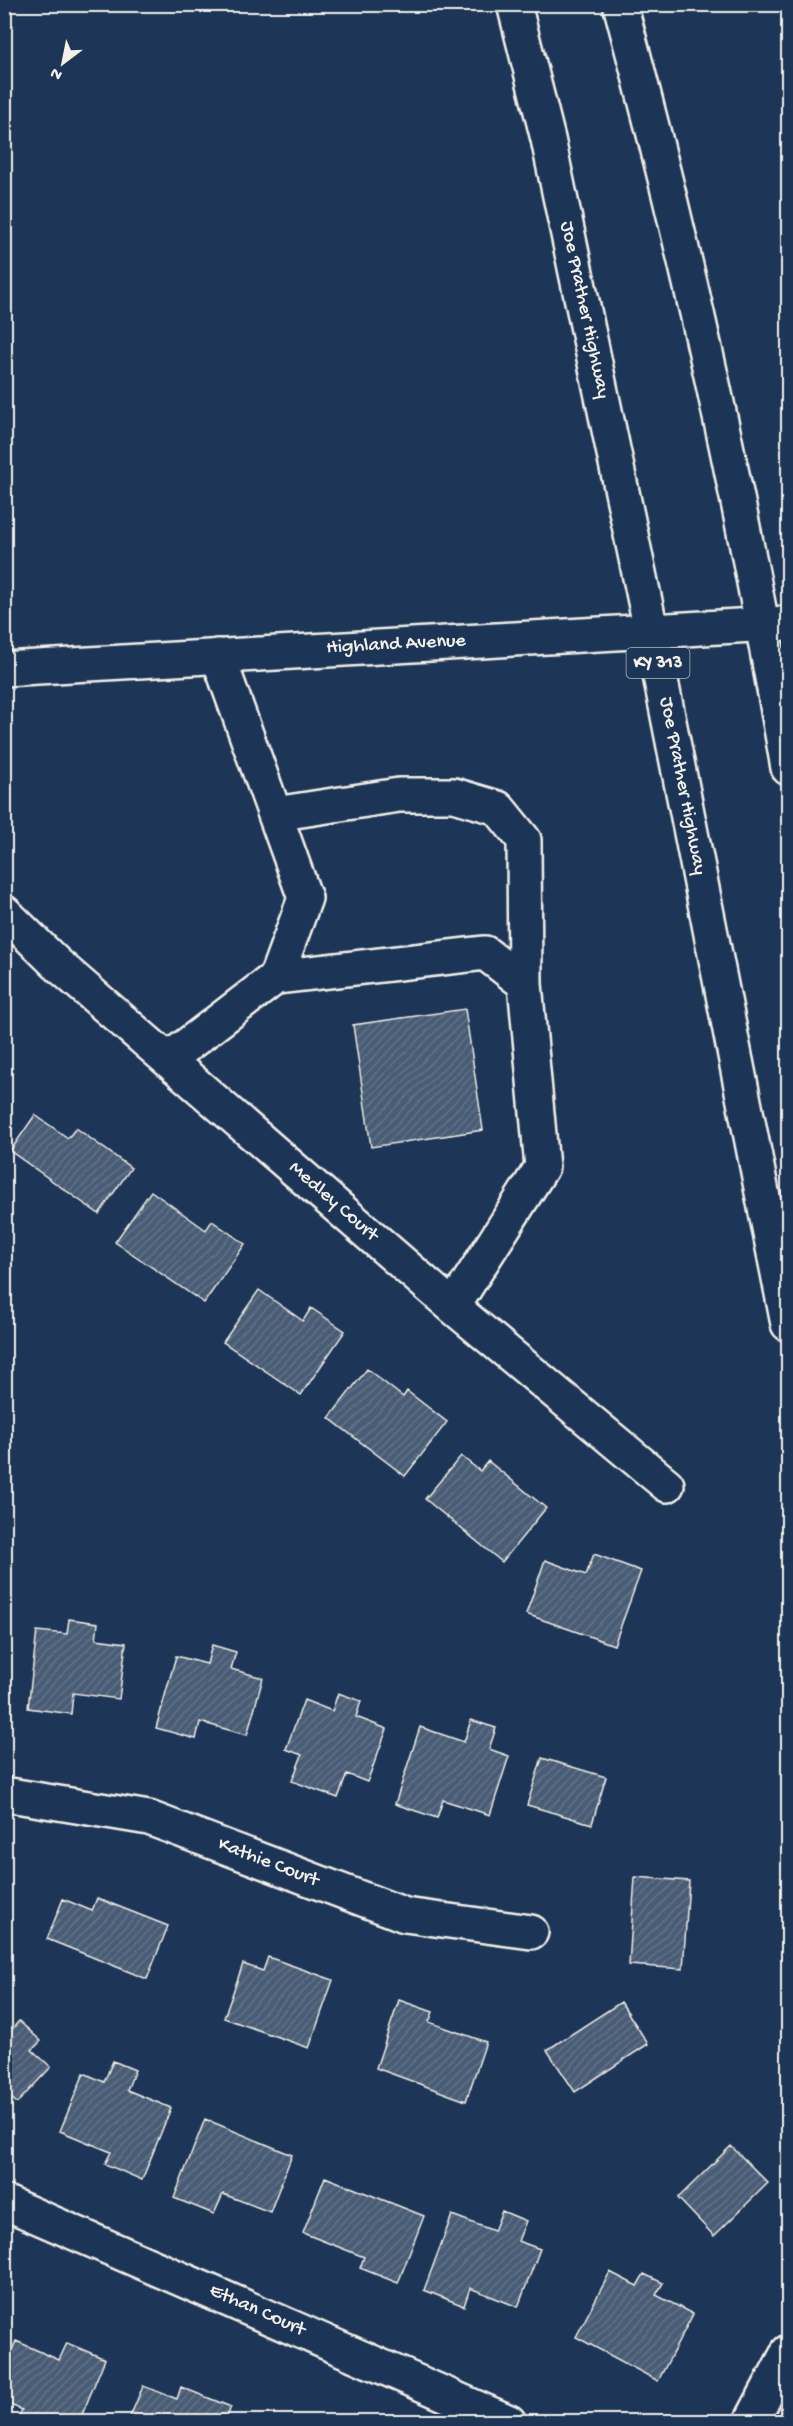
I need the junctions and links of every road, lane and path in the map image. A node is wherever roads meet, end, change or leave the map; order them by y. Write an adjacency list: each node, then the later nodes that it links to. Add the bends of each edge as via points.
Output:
1 (514, 4): 4 (main road, Joe Prather Highway / KY 313, via 548,139)
2 (620, 4): 3 (main road)
3 (776, 623): 4 (main road, Highland Avenue); 7 (main road)
4 (651, 630): 5 (main road, Highland Avenue); 14 (main road, Joe Prather Highway / KY 313)
5 (218, 656): 6 (main road, Highland Avenue); 8 (main road)
6 (4, 669)
7 (789, 768)
8 (275, 814): 10 (main road, via 305,898); 11 (main road, via 399,795 454,795 498,808 524,840)
9 (4, 912): 12 (main road, Medley Court, via 56,963)
10 (276, 978): 11 (main road, via 485,953); 12 (main road)
11 (525, 984): 13 (main road, via 542,1167)
12 (169, 1059): 13 (main road, Medley Court)
13 (453, 1307): 15 (main road, Medley Court)
14 (789, 1324)
15 (668, 1485)
16 (4, 1794): 17 (main road, Kathie Court, via 149,1818 405,1915)
17 (531, 1932)
18 (4, 2202): 20 (main road, Ethan Court)
19 (789, 2352): 21 (main road)
20 (509, 2421)
21 (751, 2421)

